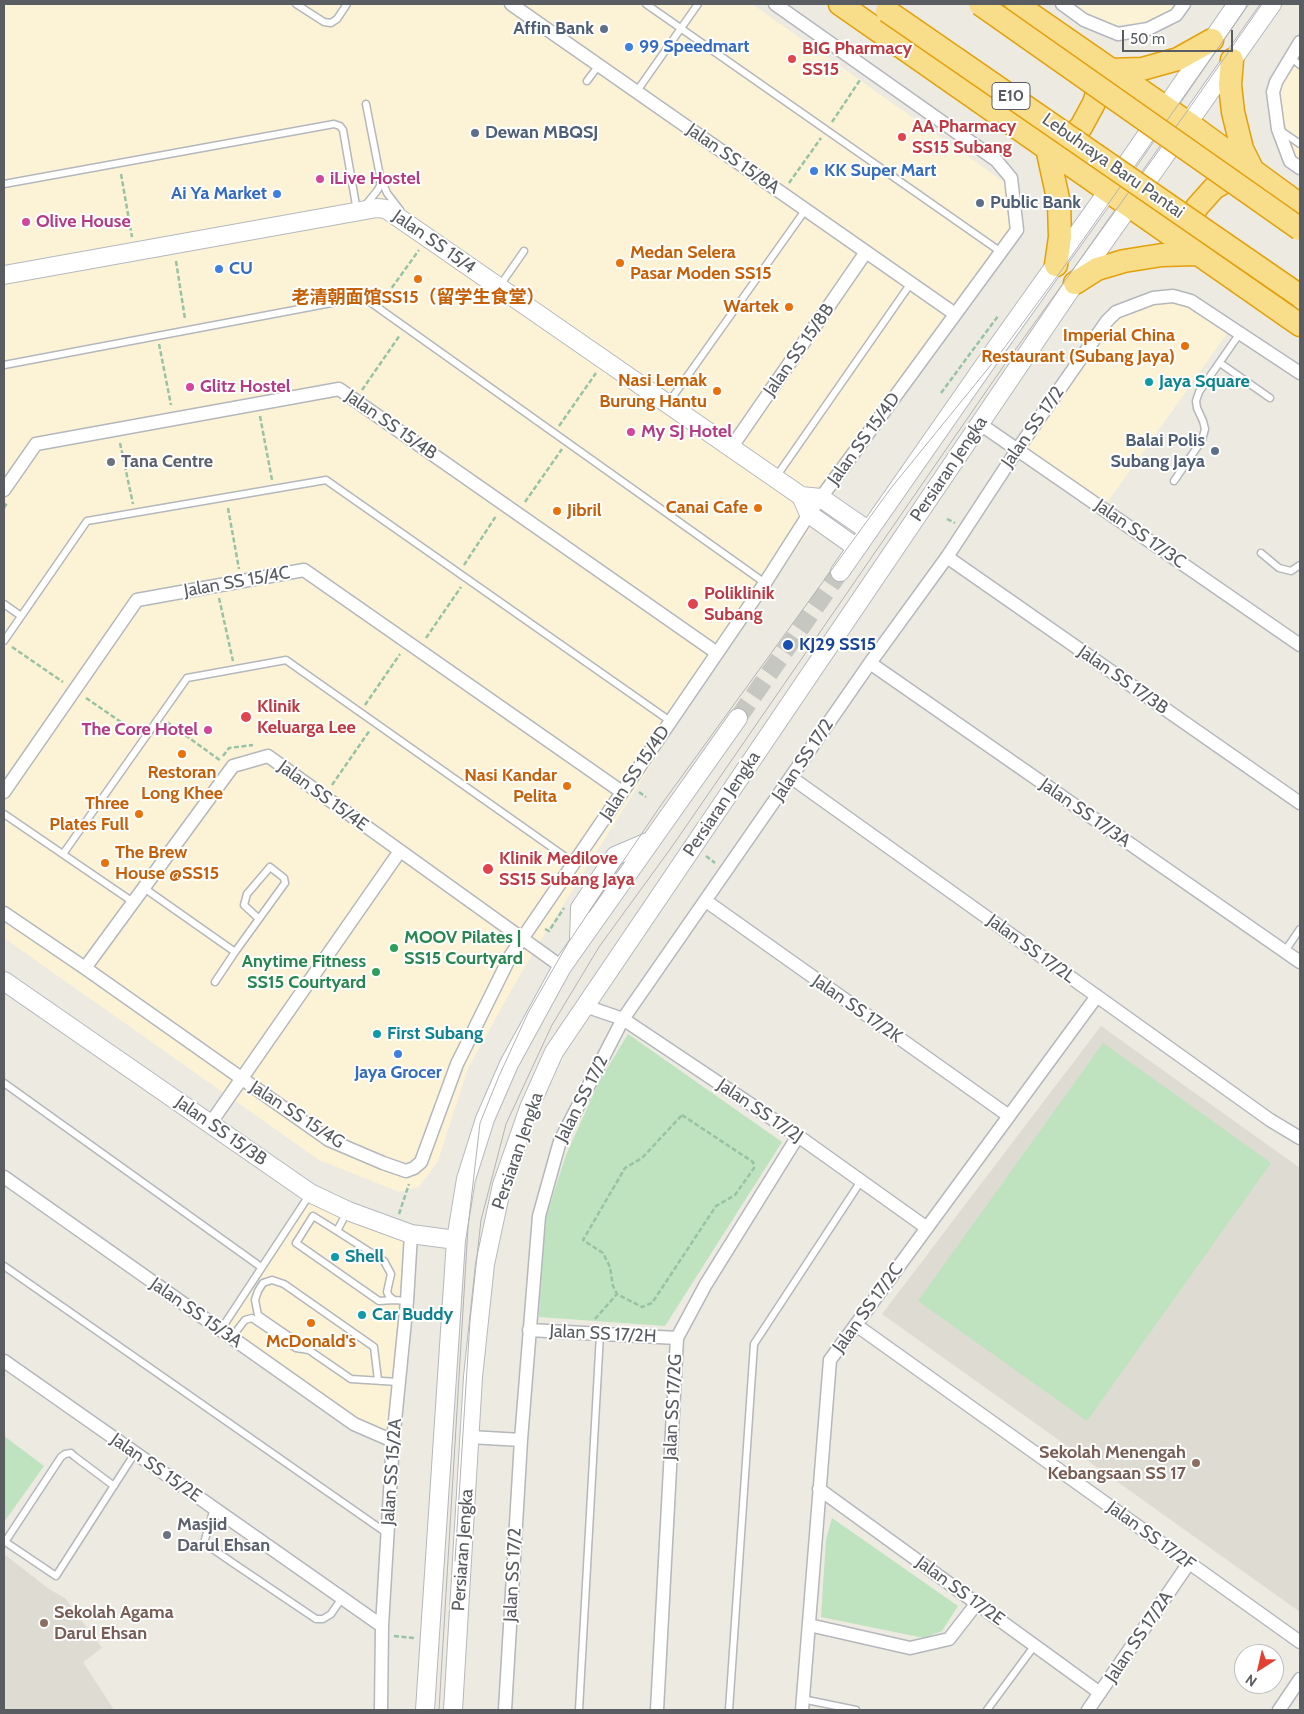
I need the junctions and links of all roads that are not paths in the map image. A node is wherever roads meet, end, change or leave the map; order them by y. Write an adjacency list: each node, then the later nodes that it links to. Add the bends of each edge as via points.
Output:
1 (296, 4): 2 (lane, via 331,23)
2 (347, 4)
3 (511, 4): 20 (street, Jalan SS 15/8A)
4 (646, 4): 15 (lane)
5 (698, 4): 15 (lane)
6 (775, 4): 43 (street, Jalan SS 15/4D, via 996,160 1011,178 1016,230)
7 (840, 4): 29 (highway)
8 (980, 4): 40 (highway, bridge)
9 (1016, 4): 21 (highway)
10 (1062, 4): 11 (street, via 1084,20 1118,34 1148,29 1176,15)
11 (1184, 4)
12 (1237, 4): 16 (main road, Persiaran Jengka)
13 (1272, 4): 18 (main road, Persiaran Jengka)
14 (882, 7): 50 (highway, Lebuhraya Baru Pantai / E10, bridge)
15 (681, 28): 23 (lane); 43 (lane)
16 (1212, 40): 21 (highway, via 1178,59 1142,70); 25 (main road, Persiaran Jengka)
17 (1300, 42): 19 (street)
18 (1232, 60): 26 (main road, Persiaran Jengka); 31 (highway, via 1230,85 1236,132)
19 (1295, 61): 27 (street, via 1276,82 1273,92)
20 (599, 65): 22 (lane); 23 (street, Jalan SS 15/8A)
21 (1106, 67): 25 (highway); 29 (highway, via 1094,104 1081,127 1059,147)
22 (587, 81)
23 (637, 91): 37 (street, Jalan SS 15/8A)
24 (366, 104): 32 (lane)
25 (1166, 108): 26 (highway); 34 (main road, Persiaran Jengka)
26 (1188, 123): 31 (highway); 36 (main road, Persiaran Jengka)
27 (1278, 129): 28 (lane); 30 (street, via 1290,161)
28 (1300, 144)
29 (1047, 148): 34 (highway); 45 (highway, via 1059,203 1060,237)
30 (1300, 168)
31 (1254, 172): 35 (highway); 44 (highway, via 1235,176 1214,188 1197,207 1192,216 1191,242)
32 (380, 176): 38 (lane, via 380,186); 39 (lane, via 387,193)
33 (4, 184): 38 (lane, via 334,124 343,130)
34 (1108, 191): 36 (highway); 45 (main road, Persiaran Jengka)
35 (1300, 205)
36 (1128, 206): 44 (highway); 48 (main road, Persiaran Jengka)
37 (806, 209): 42 (street, Jalan SS 15/8A); 58 (lane)
38 (358, 211): 39 (main road, Jalan SS 15/4, via 386,209); 46 (main road, Jalan SS 15/4)
39 (410, 226): 49 (main road, Jalan SS 15/4)
40 (1300, 229)
41 (524, 251): 49 (lane)
42 (866, 252): 47 (street, Jalan SS 15/8A); 60 (street, Jalan SS 15/8B)
43 (1001, 252): 51 (street, Jalan SS 15/4D)
44 (1197, 254): 48 (highway, via 1124,261 1097,269); 52 (highway)
45 (1056, 265): 68 (main road, Persiaran Jengka)
46 (4, 275)
47 (911, 283): 51 (street, Jalan SS 15/8A); 62 (lane)
48 (1075, 283): 59 (main road, Persiaran Jengka)
49 (498, 287): 58 (main road, Jalan SS 15/4)
50 (1300, 296)
51 (955, 314): 66 (street, Jalan SS 15/4D)
52 (1300, 325)
53 (1240, 333): 54 (lane); 56 (street, Jalan SS 17/2); 61 (street, Jalan SS 17/2, via 1191,301 1173,296 1152,298 1116,312)
54 (1220, 363): 57 (lane); 63 (lane, via 1196,401 1205,429 1202,440)
55 (4, 365): 74 (lane, via 362,297)
56 (1300, 373)
57 (1270, 398)
58 (668, 404): 60 (main road, Jalan SS 15/4)
59 (980, 424): 61 (street, Jalan SS 17/3C); 106 (main road, Persiaran Jengka)
60 (731, 448): 62 (main road, Jalan SS 15/4)
61 (1017, 450): 71 (street, Jalan SS 17/2); 78 (street, Jalan SS 17/3C)
62 (775, 478): 65 (main road, Jalan SS 15/4)
63 (1174, 482)
64 (4, 490): 79 (street, Jalan SS 15/4B, via 36,444 340,389)
65 (801, 496): 66 (main road, Jalan SS 15/4); 67 (main road)
66 (821, 498): 67 (street, Jalan SS 15/4D); 68 (main road, Jalan SS 15/4)
67 (809, 514): 69 (main road); 74 (street, Jalan SS 15/4D)
68 (869, 531): 69 (main road, Persiaran Jengka)
69 (857, 548): 73 (main road, Persiaran Jengka)
70 (1261, 553): 72 (lane, via 1279,568 1291,571)
71 (946, 557): 80 (street, Jalan SS 17/2); 86 (street, Jalan SS 17/3B)
72 (1300, 565)
73 (840, 572)
74 (765, 583): 79 (street, Jalan SS 15/4D)
75 (4, 604): 76 (lane)
76 (21, 616): 77 (lane); 82 (lane, via 87,521 326,480)
77 (4, 641)
78 (1300, 644)
79 (717, 654): 82 (street, Jalan SS 15/4D)
80 (870, 663): 83 (street, Jalan SS 17/2); 99 (street, Jalan SS 17/3A)
81 (738, 718): 101 (main road, Persiaran Jengka, via 650,841 615,856 580,908 579,942)
82 (670, 721): 85 (street, Jalan SS 15/4D)
83 (792, 778): 93 (street, Jalan SS 17/2); 105 (street, Jalan SS 17/2L)
84 (4, 792): 85 (street, Jalan SS 15/4C, via 137,600 304,570)
85 (622, 792): 90 (street, Jalan SS 15/4D)
86 (1300, 803)
87 (4, 814): 89 (lane)
88 (400, 851): 91 (street, Jalan SS 15/4E, via 268,756 233,766); 97 (street, Jalan SS 15/4E); 108 (street)
89 (63, 854): 90 (lane, via 187,678 286,660); 92 (lane)
90 (574, 863): 97 (street, Jalan SS 15/4D)
91 (144, 888): 92 (street); 98 (lane)
92 (133, 902): 102 (street)
93 (706, 902): 107 (street, Jalan SS 17/2); 110 (street, Jalan SS 17/2K)
94 (4, 913): 102 (street, Jalan SS 15/4G)
95 (259, 919): 95 (lane, via 285,883 284,878 270,867 247,894 244,904); 98 (lane)
96 (1300, 929): 99 (lane)
97 (522, 938): 101 (street, Jalan SS 15/4E); 108 (street, Jalan SS 15/4G, via 457,1064 421,1162 414,1168 406,1171 329,1140)
98 (235, 952): 104 (lane)
99 (1285, 952): 100 (street, Jalan SS 17/3A)
100 (1300, 962)
101 (562, 967): 121 (main road, Persiaran Jengka, via 509,1064 485,1119 466,1179)
102 (85, 968): 108 (street, Jalan SS 15/4G)
103 (4, 981): 111 (main road, Jalan SS 15/3B)
104 (215, 982)
105 (1097, 996): 110 (street, Jalan SS 17/2C); 113 (street, Jalan SS 17/2L)
106 (585, 1006): 107 (street, Jalan SS 17/2J); 135 (main road, Persiaran Jengka, via 554,1052 529,1108 502,1185 485,1264)
107 (623, 1018): 112 (street, Jalan SS 17/2J); 127 (street, Jalan SS 17/2, via 560,1141 539,1216)
108 (241, 1079): 111 (street)
109 (4, 1083): 123 (lane)
110 (1009, 1116): 118 (street, Jalan SS 17/2C)
111 (210, 1124): 116 (main road, Jalan SS 15/3B)
112 (798, 1136): 115 (street, Jalan SS 17/2J); 130 (street, Jalan SS 17/2G, via 706,1284)
113 (1300, 1138)
114 (4, 1177): 126 (street, Jalan SS 15/3A)
115 (861, 1181): 118 (street, Jalan SS 17/2J); 160 (lane, via 754,1344)
116 (310, 1193): 117 (main road, Jalan SS 15/3B); 123 (lane)
117 (348, 1211): 119 (lane); 120 (main road, Jalan SS 15/3B)
118 (927, 1228): 125 (street, Jalan SS 17/2C)
119 (337, 1230): 124 (lane, via 384,1262 390,1274 387,1292); 124 (lane, via 313,1216 296,1243 379,1301)
120 (411, 1234): 121 (main road, Jalan SS 15/3B); 124 (street, Jalan SS 15/2A)
121 (456, 1240): 155 (main road, Persiaran Jengka)
122 (4, 1266): 142 (lane)
123 (261, 1267): 126 (lane)
124 (400, 1300): 134 (street, Jalan SS 15/2A)
125 (856, 1325): 140 (street, Jalan SS 17/2C, via 830,1360); 144 (street, Jalan SS 17/2F)
126 (220, 1330): 129 (street, Jalan SS 15/3A)
127 (529, 1330): 128 (street, Jalan SS 17/2H); 136 (street, Jalan SS 17/2)
128 (600, 1334): 130 (street, Jalan SS 17/2H); 158 (lane)
129 (231, 1338): 131 (lane, via 245,1320 252,1318 296,1348); 137 (street, Jalan SS 15/3A, via 354,1424)
130 (677, 1338): 159 (street, Jalan SS 17/2G)
131 (310, 1351): 133 (lane, via 351,1379); 133 (lane, via 258,1315 255,1300 263,1283 272,1280 284,1284 374,1347)
132 (6, 1366): 138 (street, Jalan SS 15/2E)
133 (378, 1380): 134 (lane)
134 (398, 1382): 137 (street, Jalan SS 15/2A)
135 (470, 1437): 136 (street); 156 (main road, Persiaran Jengka)
136 (521, 1440): 157 (street, Jalan SS 17/2)
137 (393, 1441): 142 (street, Jalan SS 15/2A)
138 (135, 1453): 139 (lane); 141 (street, Jalan SS 15/2E)
139 (114, 1486): 143 (lane, via 74,1456 65,1454); 143 (lane, via 56,1576)
140 (819, 1489): 146 (street, Jalan SS 17/2E); 147 (street, Jalan SS 17/2C)
141 (214, 1508): 145 (street, Jalan SS 15/2E); 145 (lane, via 204,1543 233,1564 316,1619 330,1614)
142 (388, 1534): 148 (street, Jalan SS 15/2A)
143 (5, 1541)
144 (1189, 1563): 149 (street, Jalan SS 17/2F); 152 (street, Jalan SS 17/2A)
145 (342, 1598): 148 (street, Jalan SS 15/2E)
146 (977, 1603): 147 (street, via 949,1639 910,1648); 150 (street, Jalan SS 17/2E)
147 (809, 1625): 153 (street, Jalan SS 17/2C)
148 (382, 1631): 154 (street, Jalan SS 15/2A)
149 (1300, 1642)
150 (1035, 1645): 152 (street, Jalan SS 17/2E); 162 (lane)
151 (1300, 1679): 164 (street)
152 (1100, 1693): 163 (street, Jalan SS 17/2A)
153 (802, 1705): 161 (lane)
154 (381, 1710)
155 (425, 1710)
156 (453, 1710)
157 (505, 1710)
158 (579, 1710)
159 (658, 1710)
160 (729, 1710)
161 (856, 1710)
162 (987, 1710)
163 (1088, 1710)
164 (1278, 1710)

